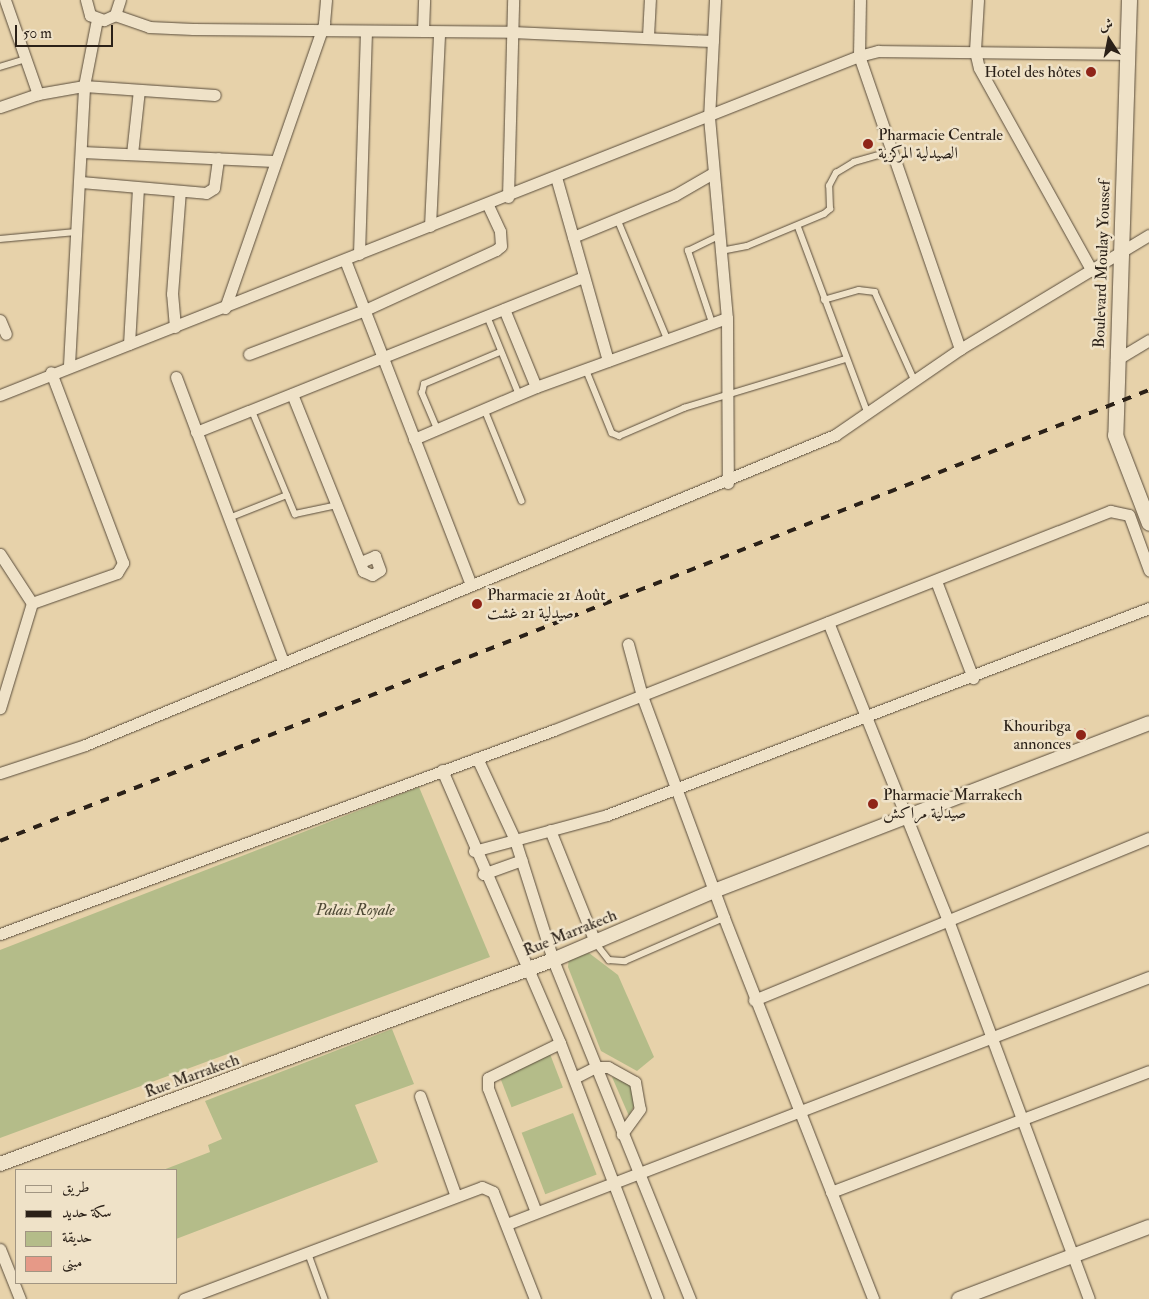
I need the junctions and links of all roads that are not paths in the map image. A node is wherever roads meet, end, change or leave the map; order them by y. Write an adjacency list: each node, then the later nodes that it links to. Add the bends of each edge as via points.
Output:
1 (5, 0): 24 (street)
2 (86, 0): 13 (street, via 90,14)
3 (120, 0): 12 (street)
4 (326, 0): 18 (street)
5 (424, 0): 14 (street)
6 (514, 0): 17 (street)
7 (650, 0): 19 (street)
8 (715, 0): 20 (street)
9 (860, 0): 23 (street)
10 (978, 0): 21 (street)
11 (1129, 0): 22 (main road, Boulevard Moulay Youssef)
12 (116, 15): 13 (street); 18 (street, via 149,27)
13 (97, 20): 26 (street)
14 (423, 31): 15 (street); 16 (street)
15 (366, 32): 18 (street); 54 (street)
16 (438, 32): 17 (street); 45 (street)
17 (512, 32): 19 (street); 42 (street)
18 (320, 33): 36 (street)
19 (648, 36): 20 (street)
20 (713, 41): 31 (street)
21 (975, 51): 22 (street); 23 (street, via 878,51); 56 (street, via 979,68)
22 (1126, 54): 53 (main road, Boulevard Moulay Youssef)
23 (859, 56): 31 (street); 32 (street)
24 (26, 58): 25 (lane); 28 (street)
25 (0, 67)
26 (84, 86): 27 (street); 28 (street); 33 (street)
27 (138, 90): 29 (street); 34 (street)
28 (38, 94): 30 (street)
29 (215, 95)
30 (0, 107)
31 (710, 117): 37 (street); 38 (street)
32 (893, 150): 46 (lane, via 854,162 836,173 830,186 830,209); 71 (street)
33 (82, 152): 34 (street); 39 (street)
34 (132, 154): 35 (street)
35 (218, 158): 36 (street); 41 (street, via 211,191)
36 (274, 161): 59 (street)
37 (713, 173): 44 (street); 49 (street)
38 (556, 177): 42 (street); 50 (street)
39 (80, 182): 40 (street); 47 (street)
40 (138, 188): 41 (street); 70 (street)
41 (180, 191): 66 (street, via 172,294)
42 (508, 197): 43 (street)
43 (488, 205): 45 (street); 61 (street, via 500,232 501,246)
44 (618, 220): 50 (street); 68 (lane)
45 (430, 226): 54 (street)
46 (798, 226): 52 (lane); 58 (lane)
47 (78, 232): 51 (lane); 78 (street)
48 (1149, 235): 53 (street)
49 (719, 236): 52 (street); 65 (lane, via 688,251)
50 (573, 237): 57 (street)
51 (0, 239)
52 (721, 250): 63 (street)
53 (1122, 252): 56 (street); 76 (main road, Boulevard Moulay Youssef)
54 (359, 254): 55 (street)
55 (345, 260): 59 (street); 61 (street)
56 (1092, 271): 71 (street)
57 (584, 277): 60 (street); 77 (street)
58 (824, 300): 75 (lane); 82 (lane, via 859,290 876,292)
59 (225, 308): 66 (street)
60 (504, 308): 62 (street); 83 (street)
61 (365, 310): 73 (street); 74 (street)
62 (487, 315): 72 (lane); 74 (street)
63 (727, 318): 65 (street); 87 (street)
64 (0, 320): 67 (street)
65 (712, 323): 68 (street)
66 (175, 327): 70 (street)
67 (6, 334)
68 (667, 338): 77 (street)
69 (1149, 340): 76 (street)
70 (129, 344): 78 (street)
71 (960, 349): 82 (street)
72 (500, 352): 86 (lane); 91 (lane, via 424,384 422,393)
73 (250, 354)
74 (383, 358): 85 (street); 93 (street)
75 (845, 359): 87 (lane); 90 (lane)
76 (1116, 360): 99 (main road, Boulevard Moulay Youssef, via 1115,435)
77 (608, 361): 79 (street)
78 (69, 365): 80 (street)
79 (586, 369): 83 (street); 87 (lane, via 614,436)
80 (51, 372): 84 (street); 105 (street, via 123,563 117,573)
81 (176, 378): 92 (street)
82 (916, 383): 90 (street)
83 (536, 387): 86 (street)
84 (0, 394)
85 (292, 394): 88 (street); 97 (street)
86 (519, 394): 89 (street)
87 (728, 394): 94 (street)
88 (252, 410): 92 (street); 95 (lane)
89 (485, 410): 91 (street); 96 (lane)
90 (869, 415): 94 (street)
91 (437, 429): 93 (street)
92 (196, 432): 98 (street)
93 (414, 439): 104 (street)
94 (728, 483): 104 (street)
95 (287, 495): 97 (lane, via 295,514); 98 (lane)
96 (522, 502)
97 (334, 506): 101 (street)
98 (229, 518): 109 (street)
99 (1149, 523)
100 (0, 557): 105 (street)
101 (363, 561)
102 (1149, 570): 103 (street, via 1129,515 1118,509)
103 (936, 581): 107 (street); 112 (street)
104 (471, 585): 109 (street)
105 (32, 604): 111 (street)
106 (1149, 608): 112 (street)
107 (828, 622): 113 (street); 115 (street)
108 (628, 644): 113 (street)
109 (283, 661): 119 (street, via 85,745)
110 (0, 672): 111 (street)
111 (12, 676): 114 (street)
112 (973, 678): 115 (street)
113 (642, 696): 117 (street); 120 (street)
114 (0, 708)
115 (867, 717): 120 (street); 121 (street)
116 (1149, 723): 121 (street, Rue Marrakech)
117 (477, 758): 118 (street); 124 (street)
118 (442, 770): 125 (street); 131 (street)
119 (0, 773)
120 (677, 788): 122 (street); 128 (street)
121 (907, 819): 128 (street, Rue Marrakech); 130 (street)
122 (550, 830): 124 (street); 132 (street)
123 (1149, 838): 130 (street)
124 (515, 840): 125 (street); 126 (street)
125 (474, 851): 127 (street)
126 (522, 860): 127 (street); 133 (street)
127 (483, 874): 134 (street)
128 (714, 891): 129 (street); 132 (street, Rue Marrakech)
129 (724, 918): 132 (lane, via 625,961 609,960); 136 (street)
130 (948, 920): 136 (street); 137 (street)
131 (0, 934)
132 (595, 942): 133 (street, Rue Marrakech)
133 (552, 960): 134 (street, Rue Marrakech); 139 (street)
134 (529, 968): 138 (street); 146 (street, Rue Marrakech)
135 (1149, 977): 137 (street)
136 (754, 1000): 143 (street)
137 (990, 1040): 143 (street); 144 (street)
138 (560, 1043): 141 (street); 151 (street, via 488,1078 488,1088)
139 (596, 1067): 141 (street); 145 (street); 145 (street, via 628,1075 639,1092 636,1121)
140 (1149, 1071): 144 (street)
141 (574, 1078): 148 (street)
142 (420, 1096): 150 (street)
143 (797, 1110): 147 (street); 149 (street)
144 (1020, 1121): 149 (street); 156 (street)
145 (622, 1134): 147 (street)
146 (0, 1164)
147 (640, 1174): 148 (street); 162 (street)
148 (613, 1184): 151 (street); 161 (street)
149 (831, 1192): 163 (street)
150 (455, 1194): 152 (street, via 489,1188); 155 (street)
151 (536, 1212): 152 (street)
152 (507, 1224): 160 (street)
153 (1149, 1227): 156 (street)
154 (0, 1249): 157 (street)
155 (308, 1252): 158 (street); 159 (lane)
156 (1072, 1254): 164 (street); 165 (street)
157 (20, 1299)
158 (184, 1299)
159 (325, 1299)
160 (535, 1299)
161 (658, 1299)
162 (690, 1299)
163 (873, 1299)
164 (959, 1299)
165 (1089, 1299)

